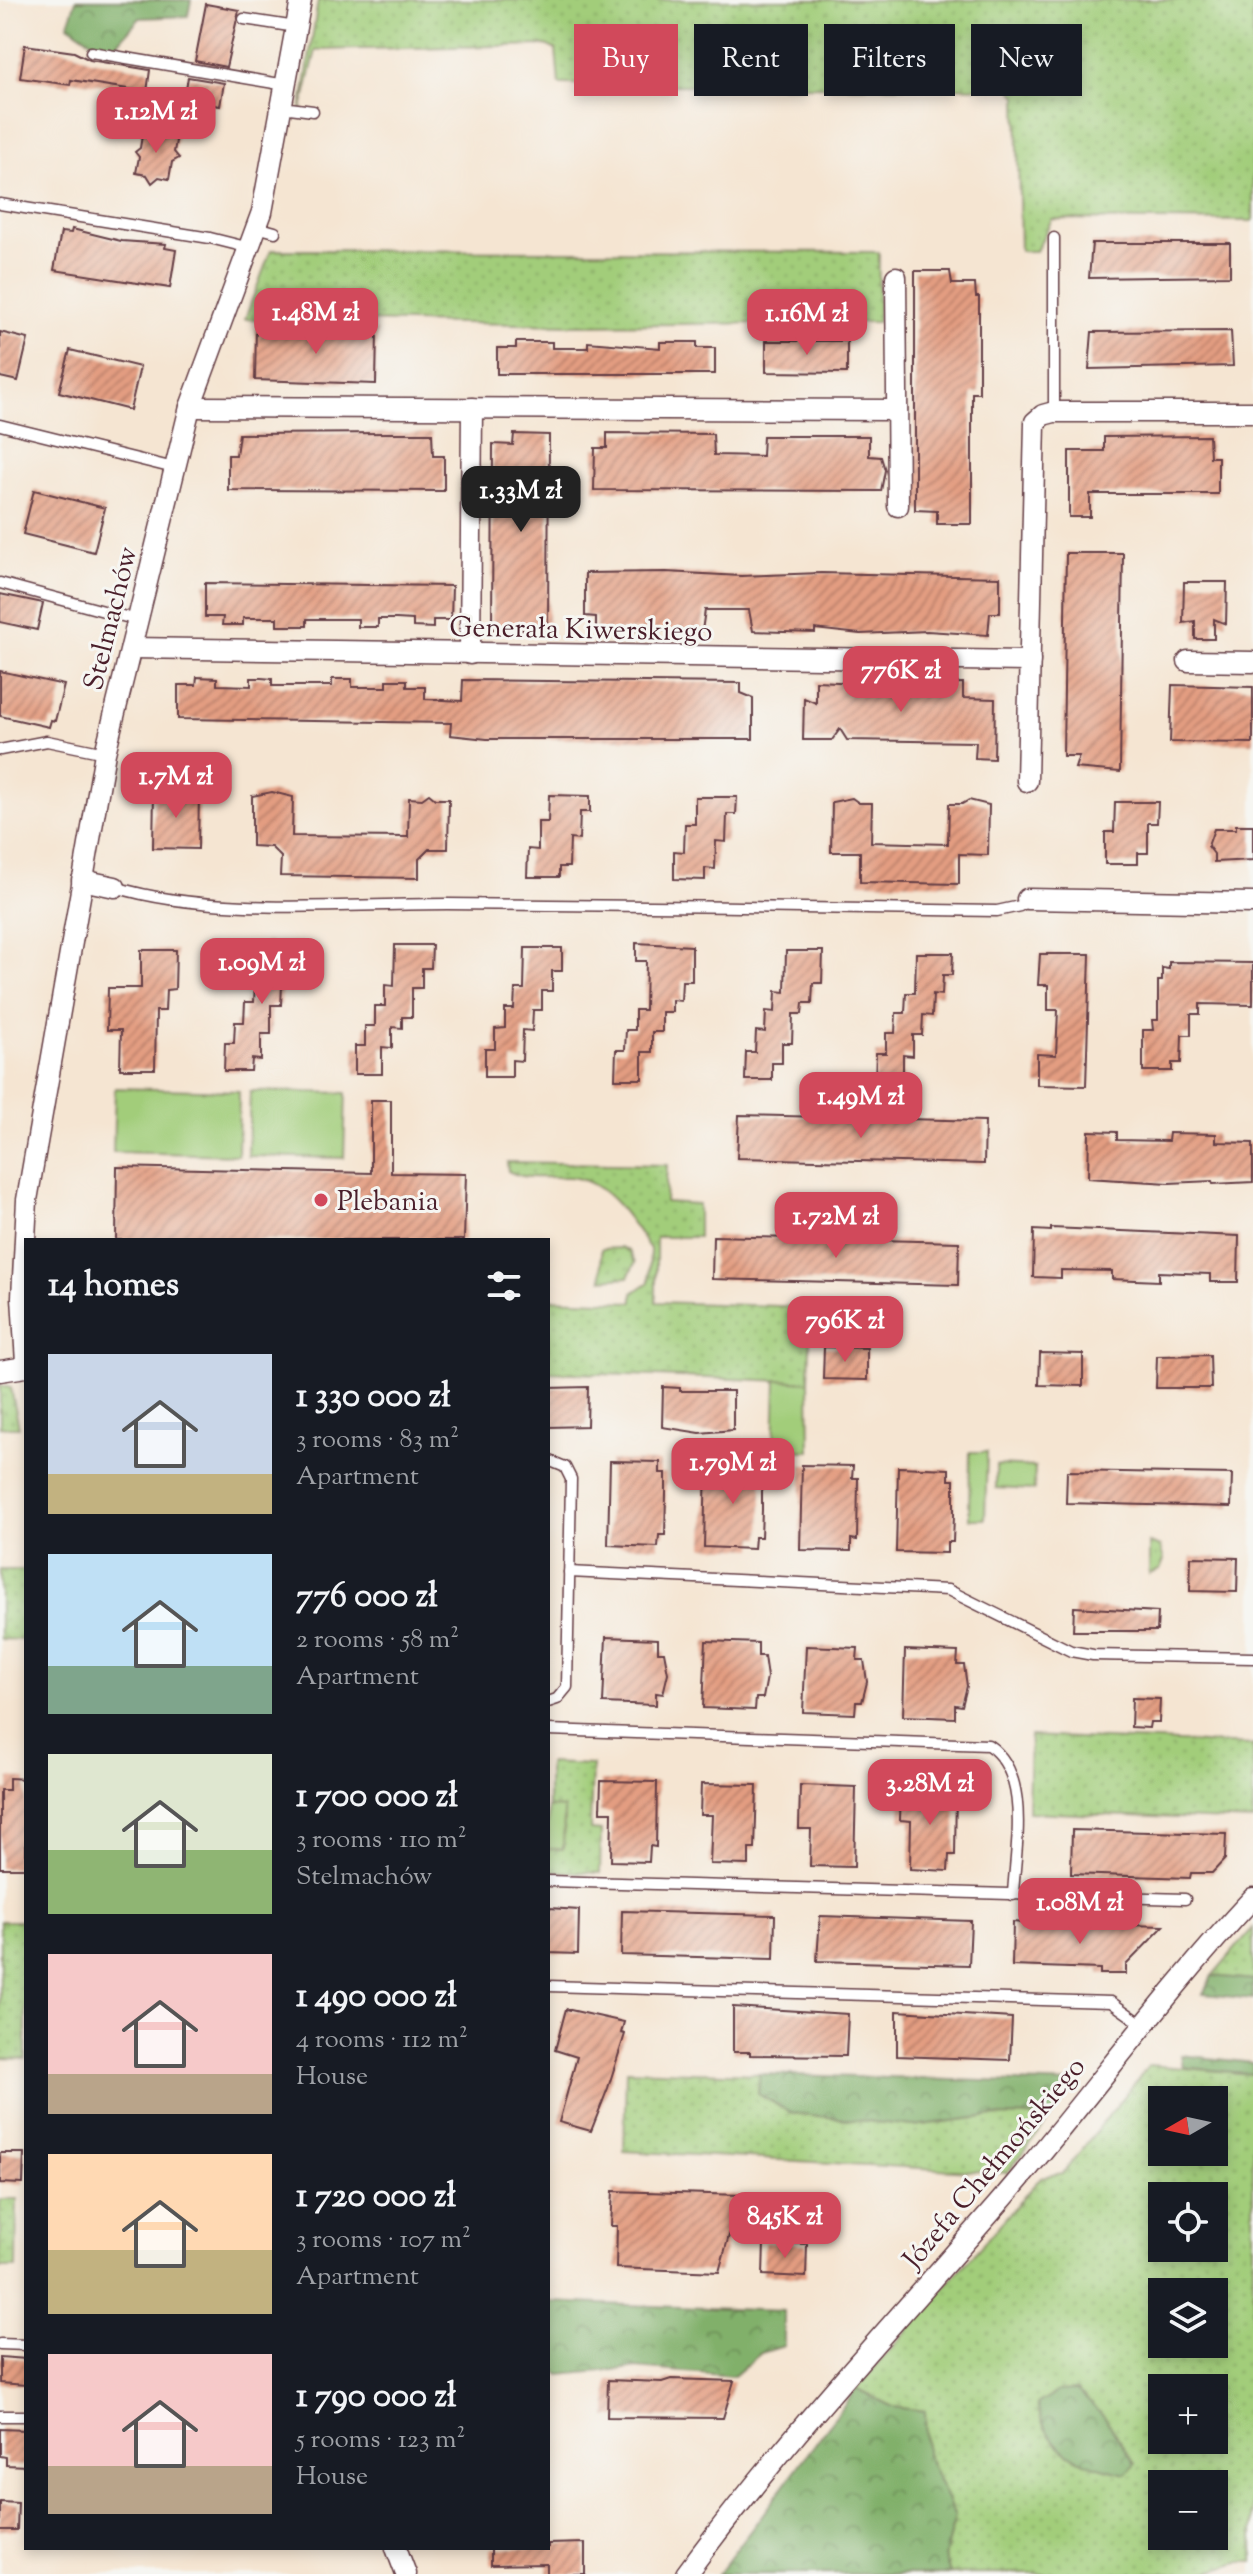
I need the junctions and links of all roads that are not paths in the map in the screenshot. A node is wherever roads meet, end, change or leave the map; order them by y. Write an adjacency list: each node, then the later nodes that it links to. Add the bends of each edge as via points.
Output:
1 (301, 0): 3 (street, Stelmachów)
2 (244, 19): 3 (lane)
3 (296, 27): 5 (street, Stelmachów)
4 (91, 52): 5 (lane)
5 (286, 85): 6 (street, Stelmachów)
6 (282, 107): 7 (lane); 10 (street, Stelmachów, via 266,229)
7 (313, 111)
8 (0, 204): 10 (lane)
9 (1054, 238): 16 (lane)
10 (251, 249): 12 (street, Stelmachów)
11 (896, 277): 14 (street)
12 (190, 407): 13 (street); 18 (street, Stelmachów)
13 (472, 408): 14 (street); 23 (street)
14 (897, 410): 19 (street)
15 (1253, 412): 16 (street)
16 (1048, 413): 24 (street, via 1035,422)
17 (0, 425): 18 (lane)
18 (174, 468): 21 (street, Stelmachów)
19 (898, 506)
20 (0, 583): 21 (lane)
21 (137, 620): 22 (street, Stelmachów)
22 (131, 648): 23 (street, Generała Kiwerskiego); 28 (street, Stelmachów)
23 (470, 654): 24 (street, Generała Kiwerskiego)
24 (1030, 661): 29 (street)
25 (1188, 661): 26 (street)
26 (1253, 662)
27 (0, 750): 28 (lane, via 47,741)
28 (105, 753): 30 (street, Stelmachów)
29 (1027, 781)
30 (82, 880): 31 (street); 34 (street, Stelmachów, via 30,1173)
31 (115, 887): 32 (lane, via 169,899 267,904 633,903 997,911)
32 (1027, 899): 33 (street)
33 (1253, 903)
34 (26, 1238)
35 (24, 1365): 36 (street)
36 (0, 1371)
37 (550, 1461): 38 (lane, via 565,1467 571,1479)
38 (569, 1572): 39 (lane, via 948,1590 1071,1651); 40 (lane, via 567,1687)
39 (1253, 1658)
40 (550, 1701)
41 (550, 1730): 43 (lane, via 988,1745 1010,1767 1016,1791)
42 (550, 1881): 43 (lane)
43 (1013, 1895): 45 (lane)
44 (1253, 1898): 47 (street, Józefa Chełmońskiego)
45 (1185, 1899)
46 (550, 1986): 47 (lane, via 1111,2002)
47 (1142, 2024): 54 (street, Józefa Chełmońskiego, via 998,2204 781,2452)
48 (0, 2344): 49 (lane)
49 (24, 2345)
50 (0, 2416): 51 (lane)
51 (24, 2416)
52 (397, 2550): 53 (street)
53 (406, 2574)
54 (686, 2574)

